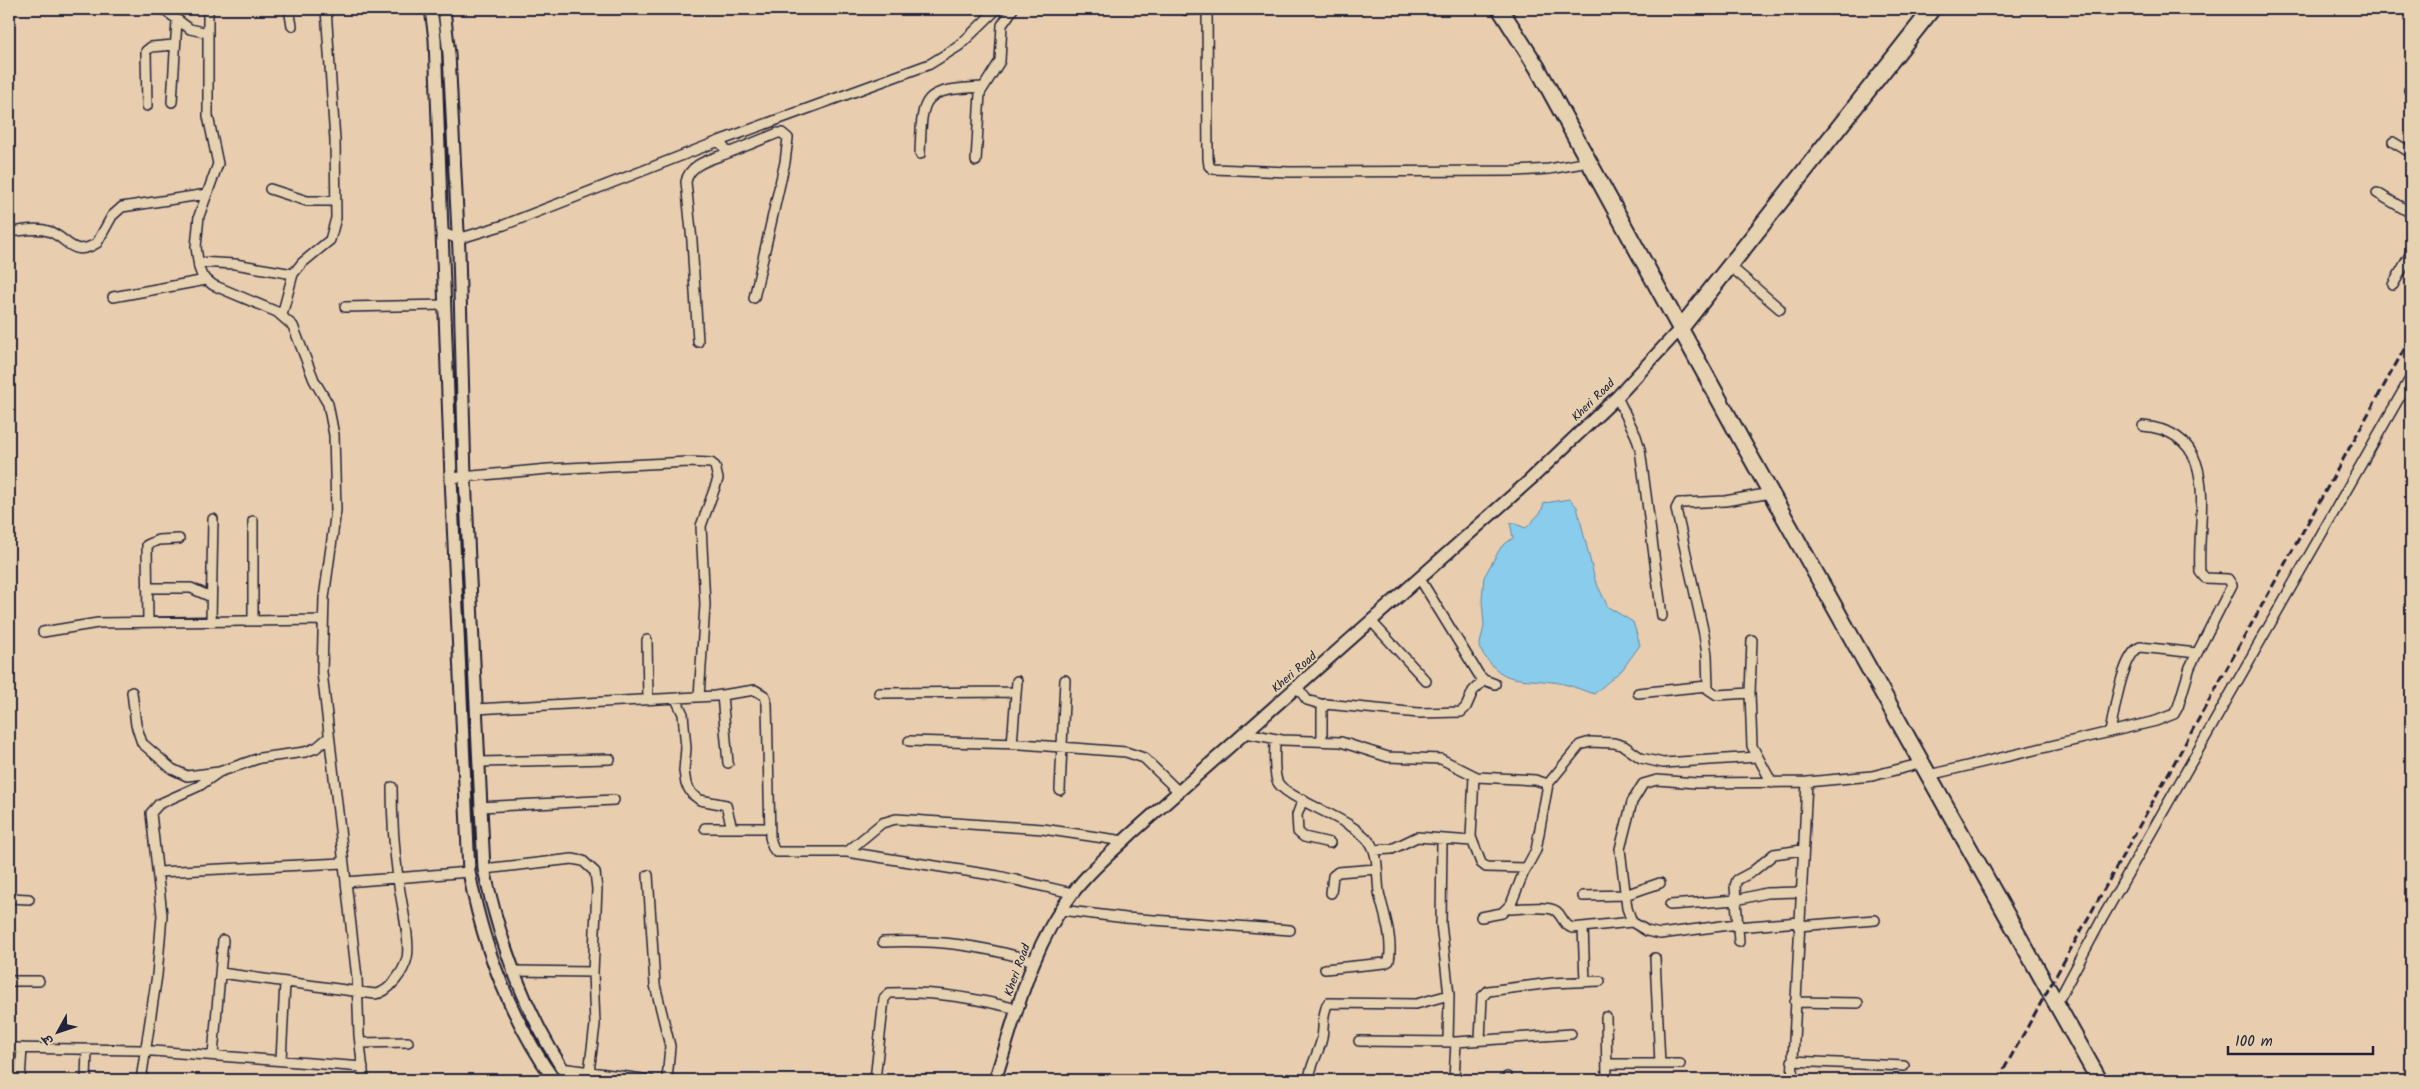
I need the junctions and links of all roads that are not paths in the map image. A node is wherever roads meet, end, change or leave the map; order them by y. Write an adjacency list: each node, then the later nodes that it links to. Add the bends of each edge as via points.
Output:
1 (163, 9): 14 (street)
2 (208, 9): 16 (street)
3 (290, 9): 15 (street)
4 (326, 9): 30 (street, via 335,140)
5 (431, 9): 33 (street)
6 (444, 9): 33 (street, via 449,54)
7 (997, 9): 22 (street, via 941,60)
8 (1013, 9): 18 (street, via 1002,25 1000,61)
9 (1201, 9): 13 (street)
10 (1207, 9): 26 (street, via 1208,158 1213,169 1517,171)
11 (1500, 9): 26 (highway, via 1537,67)
12 (1932, 9): 36 (highway)
13 (1185, 10)
14 (177, 20): 16 (street); 17 (street)
15 (292, 26)
16 (208, 33): 29 (street, via 208,116 218,164)
17 (174, 45): 19 (street); 20 (street, via 151,47 146,51)
18 (982, 87): 24 (street, via 942,90 931,97 922,118); 25 (street, via 978,104)
19 (172, 102)
20 (147, 106)
21 (2392, 142): 23 (street)
22 (724, 146): 33 (street, via 504,225); 41 (street, via 778,133 788,138); 47 (street, via 689,172 686,182)
23 (2411, 153)
24 (920, 154)
25 (976, 161)
26 (1588, 162): 46 (highway)
27 (270, 189): 30 (street, via 307,201)
28 (2377, 193): 31 (street)
29 (207, 194): 32 (street, via 122,207 112,216 97,243 84,248 67,245 50,231); 35 (street, via 197,227)
30 (335, 201): 37 (street, via 336,218 330,240)
31 (2411, 213)
32 (9, 232)
33 (453, 240): 42 (street); 51 (street)
34 (2411, 252): 39 (street)
35 (198, 262): 37 (street, via 235,264); 38 (street)
36 (1730, 266): 44 (street); 46 (highway)
37 (293, 274): 45 (street)
38 (206, 280): 40 (street); 45 (street)
39 (2393, 285)
40 (113, 296)
41 (754, 298)
42 (445, 305): 43 (street); 51 (street)
43 (345, 307)
44 (1780, 309)
45 (282, 315): 60 (street, via 298,334 314,380 328,404 334,435 336,510)
46 (1680, 329): 49 (street, Kheri Road); 52 (highway)
47 (698, 342)
48 (2411, 376): 167 (street)
49 (1617, 397): 56 (street, Kheri Road, via 1532,479); 59 (street, via 1640,449)
50 (2143, 426): 68 (street, via 2171,432 2191,451 2202,492 2200,572 2205,578 2225,578 2232,585)
51 (458, 477): 82 (street, via 688,462 715,466 717,487 701,526 705,606); 86 (street); 126 (street)
52 (1772, 493): 74 (street, via 1677,506 1679,529 1704,634); 99 (highway)
53 (213, 519): 58 (street)
54 (253, 521): 62 (street)
55 (179, 539): 57 (street, via 158,540 147,545)
56 (1420, 579): 64 (street, Kheri Road); 71 (street)
57 (147, 588): 58 (street, via 191,588); 63 (street)
58 (211, 597): 61 (street)
59 (1662, 616)
60 (323, 620): 62 (street); 89 (street, via 322,672)
61 (211, 621): 62 (street); 63 (street)
62 (254, 621)
63 (148, 622): 65 (street, via 98,623)
64 (1372, 622): 70 (street); 75 (street, Kheri Road)
65 (43, 632)
66 (647, 640): 84 (street)
67 (1752, 640): 80 (street)
68 (2197, 653): 87 (street, via 2174,714 2156,722); 87 (street, via 2140,647 2133,652 2124,673)
69 (1065, 680): 94 (street)
70 (1426, 680)
71 (1484, 680): 73 (street); 85 (street, via 1472,691 1461,712 1419,713 1331,703)
72 (1017, 681): 77 (street)
73 (1495, 684)
74 (1707, 686): 79 (street); 80 (street, via 1709,692 1717,695)
75 (1298, 688): 85 (street, via 1307,700); 88 (street, Kheri Road)
76 (132, 692): 100 (street, via 138,734 148,750 188,776)
77 (1016, 692): 78 (street); 93 (street)
78 (879, 693)
79 (1638, 693)
80 (1750, 693): 95 (street, via 1752,738)
81 (722, 695): 82 (street); 98 (street); 113 (street, via 750,689 765,696 769,722)
82 (699, 697): 83 (street)
83 (676, 698): 84 (street); 112 (street, via 683,714 686,784 700,800 726,805)
84 (648, 700): 86 (street)
85 (1324, 705): 91 (street)
86 (476, 709): 97 (street)
87 (2110, 732): 99 (street)
88 (1246, 733): 90 (street); 107 (street, Kheri Road)
89 (328, 738): 100 (street, via 305,752 260,758); 121 (street)
90 (1275, 739): 91 (street); 109 (street, via 1277,779 1285,791)
91 (1322, 740): 101 (street, via 1341,742 1388,757 1441,759)
92 (909, 741): 93 (street)
93 (1012, 744): 94 (street)
94 (1061, 747): 106 (street); 107 (street, via 1136,754 1155,767)
95 (1757, 757): 103 (street); 104 (street, via 1663,763 1641,758 1619,744 1590,742 1576,749)
96 (610, 759): 97 (street)
97 (478, 762): 110 (street)
98 (728, 763)
99 (1926, 769): 102 (street); 167 (highway)
100 (219, 772): 125 (street, via 200,786 153,808 150,819)
101 (1474, 776): 104 (street, via 1535,780); 116 (street)
102 (1807, 782): 103 (street); 119 (street)
103 (1772, 783): 134 (street, via 1657,780 1643,784 1632,802 1620,849)
104 (1548, 784): 122 (street, via 1538,842)
105 (392, 787): 128 (street)
106 (1060, 790)
107 (1180, 792): 114 (street, Kheri Road)
108 (614, 800): 110 (street)
109 (1303, 800): 117 (street, via 1298,815 1298,832 1304,837); 118 (street, via 1360,833)
110 (480, 807): 123 (street)
111 (705, 828): 112 (street)
112 (732, 828): 113 (street)
113 (770, 828): 120 (street, via 771,844 776,852)
114 (1124, 840): 120 (street, via 1043,829 896,819 882,823); 132 (street, Kheri Road)
115 (1442, 840): 116 (street); 118 (street, via 1413,838 1392,849); 164 (street, via 1441,924)
116 (1472, 841): 122 (street, via 1482,866)
117 (1330, 843)
118 (1374, 850): 124 (street)
119 (1802, 850): 131 (street); 138 (street, via 1774,854 1737,880)
120 (846, 852): 132 (street, via 998,876)
121 (343, 863): 125 (street); 129 (street)
122 (1526, 868): 140 (street)
123 (484, 869): 155 (street); 156 (street, via 572,859 591,866 597,878)
124 (1376, 869): 133 (street, via 1338,872 1333,876); 154 (street, via 1389,936 1389,961)
125 (158, 872): 179 (street, via 162,915)
126 (469, 872): 128 (street); 194 (street, via 475,906 506,996 536,1055)
127 (648, 875): 197 (street, via 655,985 670,1046)
128 (397, 877): 129 (street); 163 (street, via 406,961 386,991 375,994)
129 (346, 882): 163 (street)
130 (1660, 883): 134 (street)
131 (1800, 892): 138 (street, via 1766,893); 145 (street)
132 (1072, 893): 141 (street, Kheri Road)
133 (1331, 893)
134 (1625, 895): 135 (street); 144 (street)
135 (1583, 896)
136 (9, 898): 137 (street)
137 (29, 899)
138 (1736, 900): 139 (street); 146 (street)
139 (1670, 905)
140 (1508, 909): 142 (street); 147 (street, via 1553,909 1568,926)
141 (1060, 910): 148 (street); 153 (street, Kheri Road)
142 (1481, 917)
143 (1875, 920): 145 (street)
144 (1632, 922): 146 (street, via 1660,934); 147 (street)
145 (1798, 924): 146 (street); 165 (street)
146 (1737, 926): 151 (street)
147 (1583, 927): 160 (street)
148 (1290, 930)
149 (223, 940): 157 (street)
150 (883, 942): 153 (street, via 969,945)
151 (1739, 942)
152 (1655, 958): 184 (street)
153 (1034, 961): 168 (street, Kheri Road)
154 (1325, 969)
155 (512, 971): 156 (street); 188 (street, via 536,1027)
156 (593, 972): 189 (street, via 595,1025)
157 (221, 973): 162 (street); 180 (street)
158 (9, 981): 159 (street)
159 (39, 981)
160 (1585, 982): 161 (street); 171 (street, via 1488,991 1482,998)
161 (1600, 982)
162 (285, 983): 163 (street); 181 (street)
163 (358, 991): 175 (street)
164 (1449, 995): 174 (street); 200 (street, via 1416,1004 1328,1003 1322,1040)
165 (1795, 1002): 166 (street); 182 (street)
166 (1858, 1003)
167 (2056, 1005): 204 (highway)
168 (1018, 1009): 198 (street, via 953,996 889,993 884,999); 199 (street, Kheri Road)
169 (1606, 1017): 183 (street)
170 (1571, 1034): 171 (street)
171 (1480, 1040): 174 (street)
172 (1359, 1041): 174 (street)
173 (408, 1042): 175 (street)
174 (1452, 1042): 201 (street)
175 (360, 1043): 187 (street)
176 (9, 1048): 177 (street)
177 (22, 1048): 178 (street); 190 (street)
178 (87, 1049): 179 (street); 191 (street)
179 (147, 1050): 180 (street); 192 (street)
180 (214, 1055): 181 (street)
181 (280, 1060): 187 (street)
182 (1792, 1061): 186 (street); 203 (street)
183 (1607, 1064): 184 (street); 202 (street)
184 (1660, 1064): 185 (street)
185 (1680, 1064)
186 (1904, 1066)
187 (363, 1067): 193 (street)
188 (561, 1068): 189 (street); 195 (street)
189 (589, 1072): 196 (street)
190 (20, 1080)
191 (86, 1080)
192 (141, 1080)
193 (364, 1080)
194 (554, 1080)
195 (570, 1080)
196 (650, 1080)
197 (667, 1080)
198 (875, 1080)
199 (995, 1080)
200 (1309, 1080)
201 (1454, 1080)
202 (1607, 1080)
203 (1792, 1080)
204 (2099, 1080)

